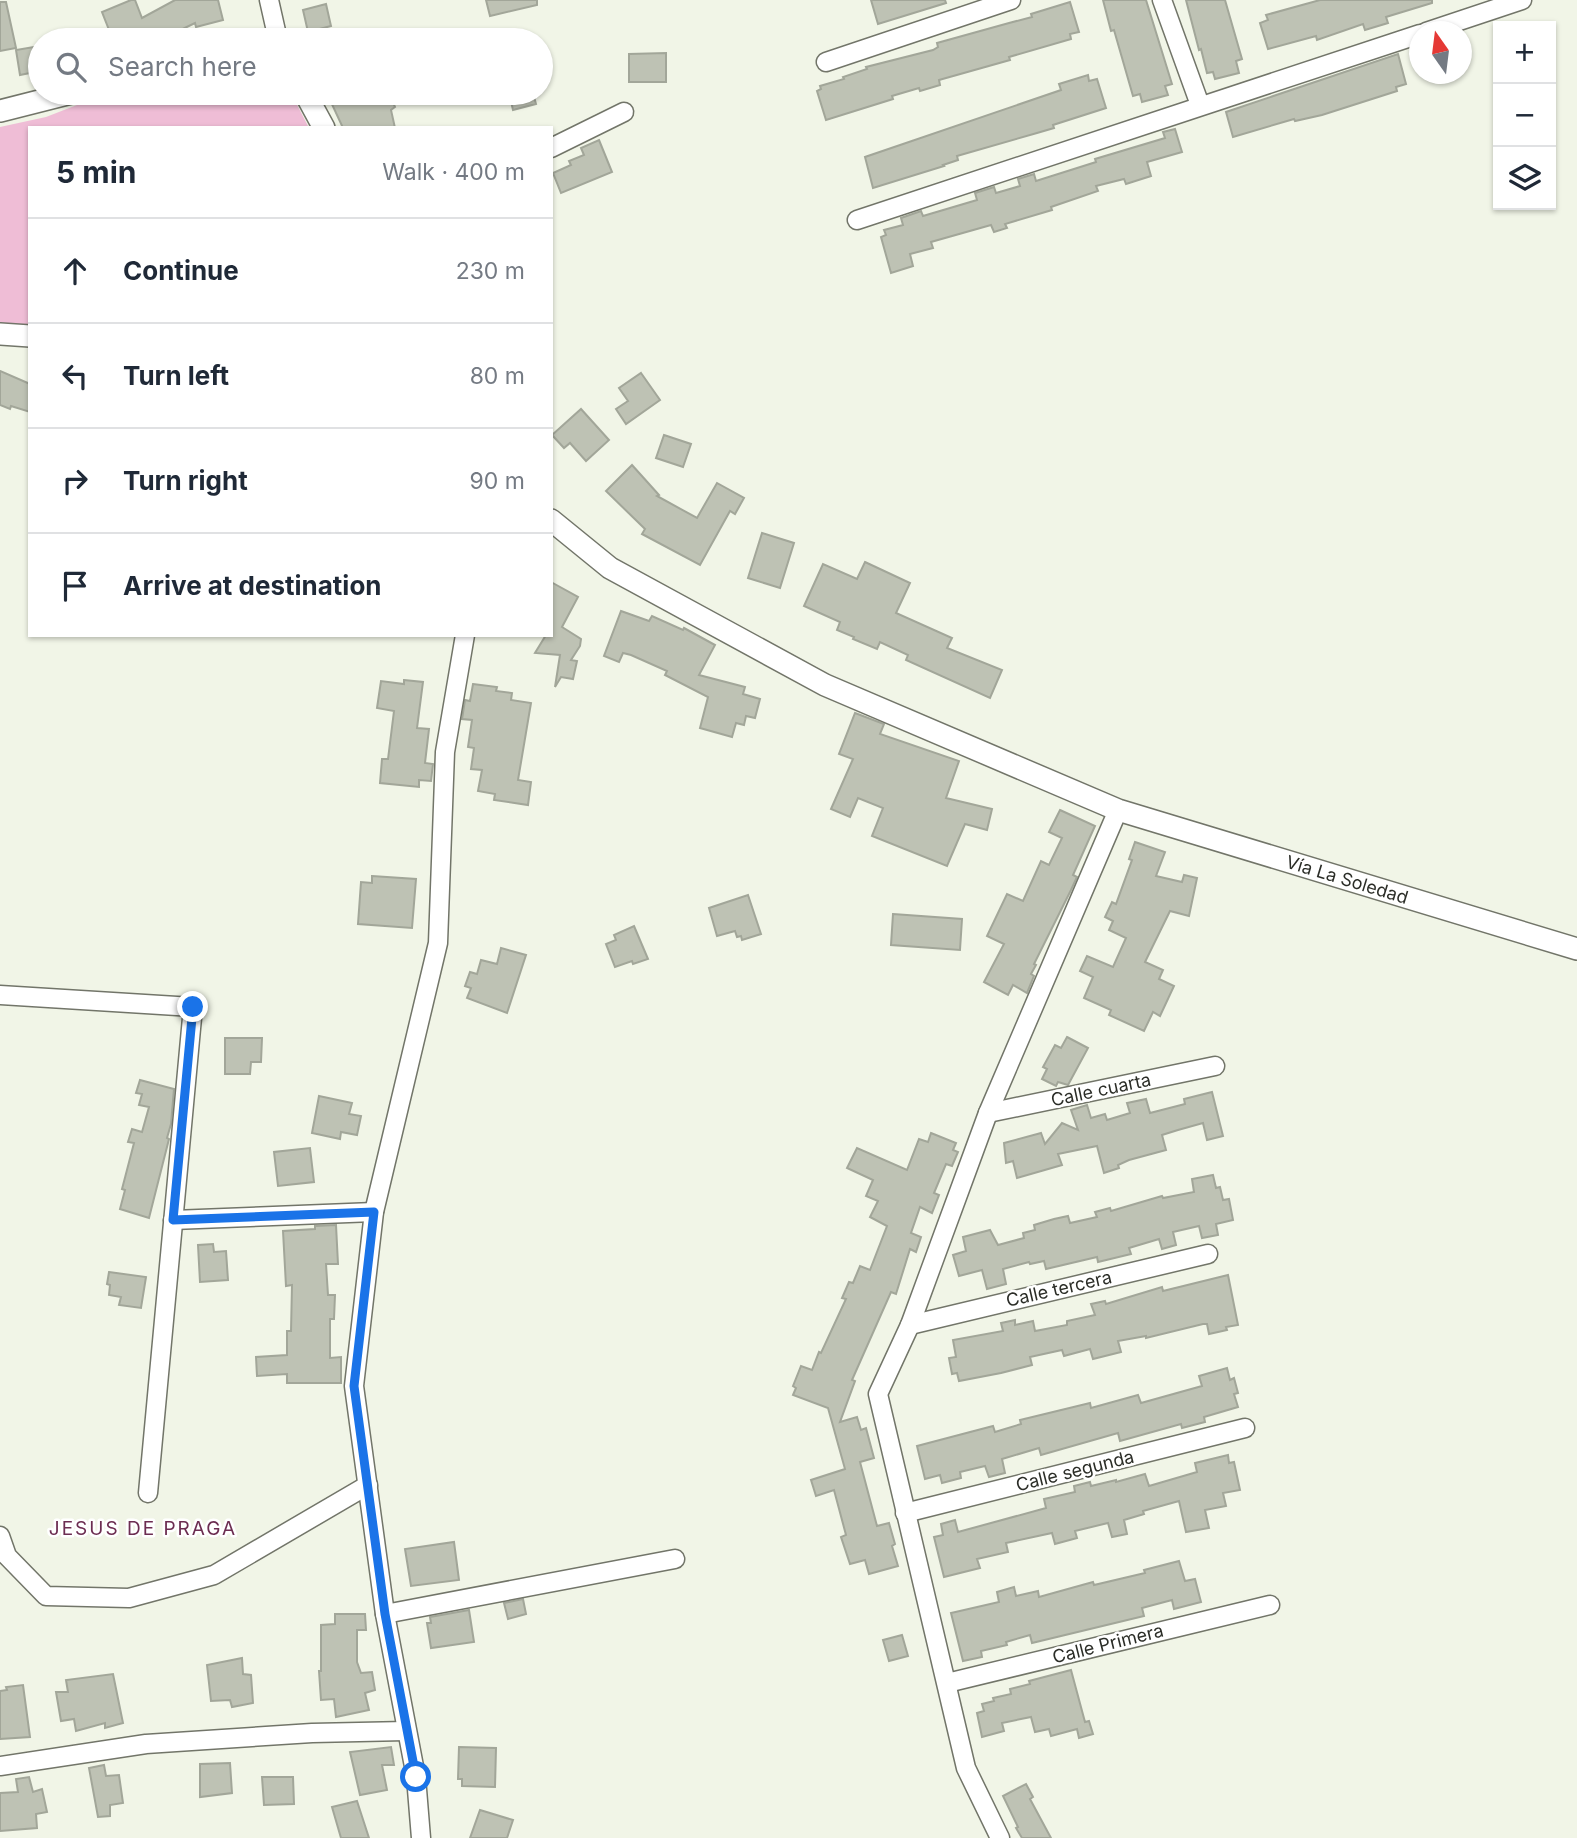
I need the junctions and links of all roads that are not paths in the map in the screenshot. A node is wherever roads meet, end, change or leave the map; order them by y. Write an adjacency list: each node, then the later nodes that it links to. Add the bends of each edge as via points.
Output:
1 (269, 0): 6 (street)
2 (1011, 0): 8 (street)
3 (1162, 0): 11 (street)
4 (1522, 0): 5 (street)
5 (1459, 21)
6 (275, 28)
7 (1409, 37): 11 (street)
8 (826, 62)
9 (28, 104): 12 (street)
10 (312, 105): 14 (street)
11 (1200, 105): 16 (street)
12 (0, 111)
13 (624, 111): 15 (street)
14 (323, 126)
15 (553, 147)
16 (857, 220)
17 (0, 334): 18 (street)
18 (28, 336)
19 (553, 522): 21 (street, Vía La Soledad, via 610,568 825,685)
20 (465, 637): 26 (street, via 445,752 438,943)
21 (1118, 810): 22 (street, Vía La Soledad); 25 (street)
22 (1577, 949)
23 (0, 995): 27 (street, via 193,1007)
24 (1215, 1066): 25 (street, Calle cuarta)
25 (988, 1113): 29 (street)
26 (374, 1212): 27 (street); 31 (street, via 354,1386)
27 (173, 1220): 32 (street)
28 (1208, 1254): 29 (street, Calle tercera)
29 (910, 1325): 33 (street, via 878,1394)
30 (1245, 1428): 33 (street, Calle segunda)
31 (368, 1485): 34 (street, via 214,1575 129,1598 46,1596 7,1556); 37 (street)
32 (148, 1493)
33 (905, 1513): 38 (street)
34 (0, 1536)
35 (674, 1559): 37 (street)
36 (1270, 1605): 38 (street, Calle Primera)
37 (385, 1614): 39 (street)
38 (947, 1683): 42 (street, via 966,1768)
39 (406, 1731): 40 (street, via 146,1744); 41 (street, via 416,1777)
40 (0, 1766)
41 (421, 1838)
42 (1000, 1838)

